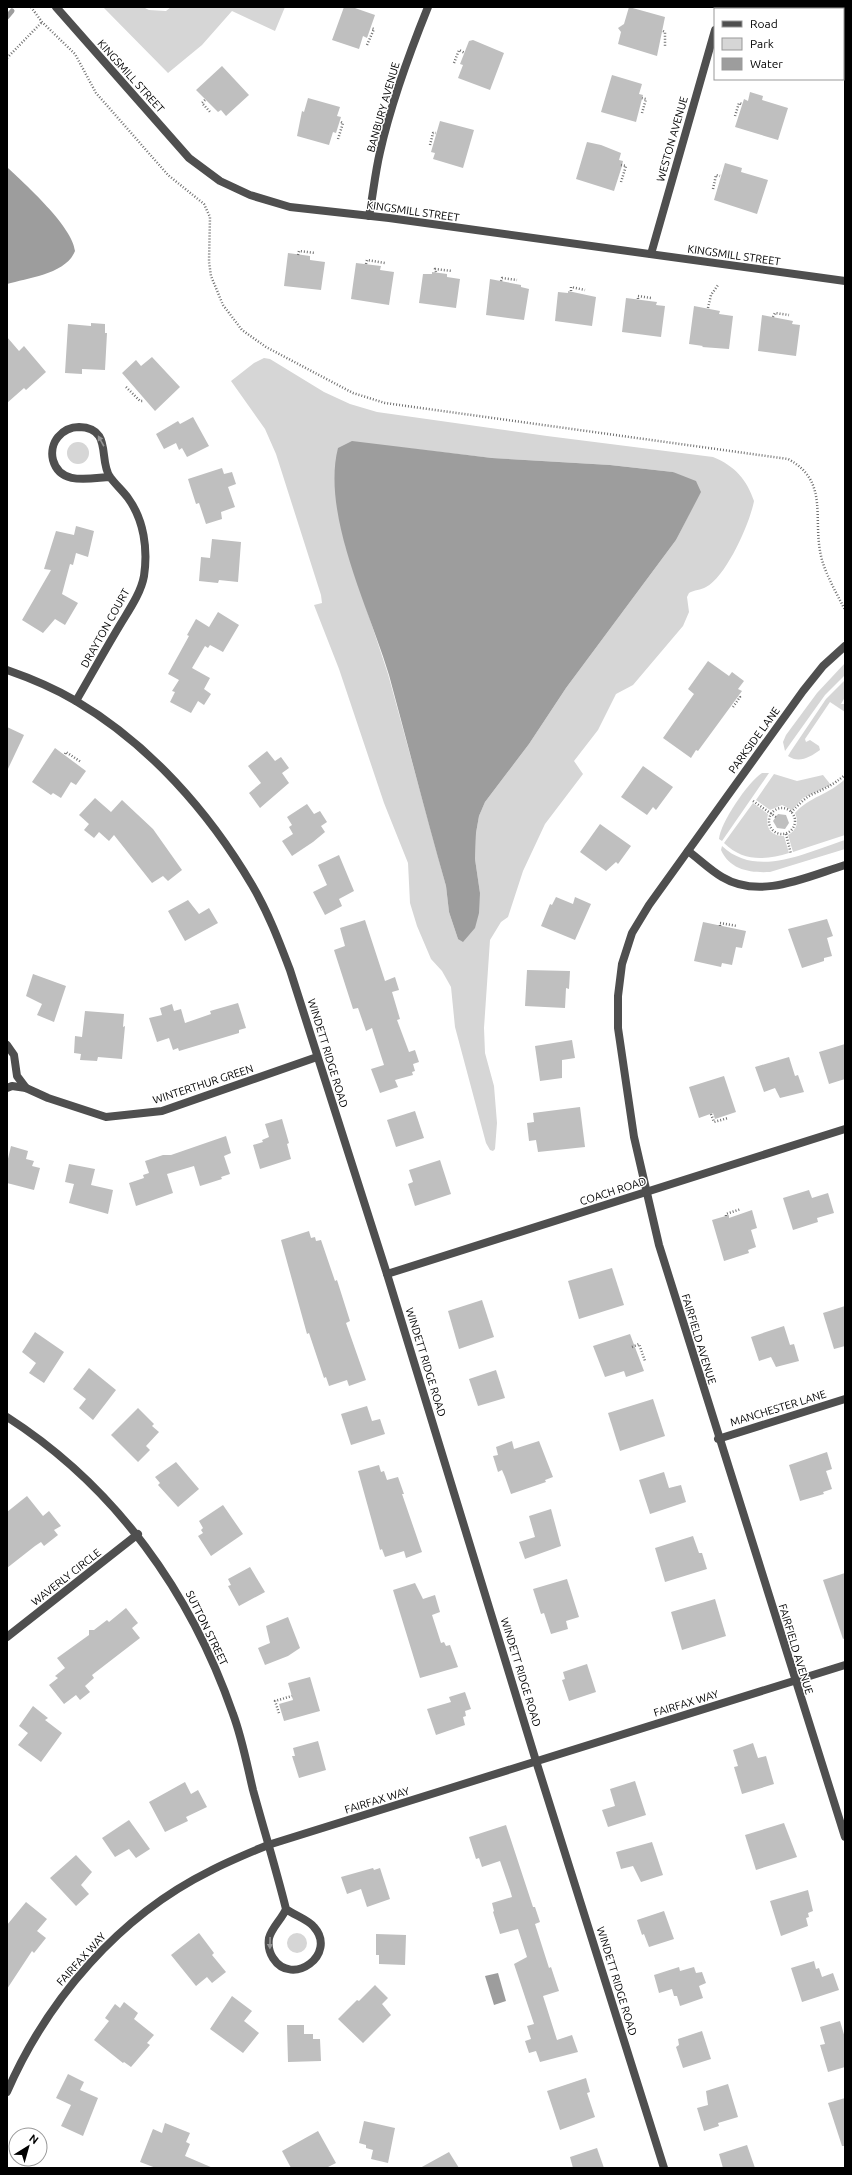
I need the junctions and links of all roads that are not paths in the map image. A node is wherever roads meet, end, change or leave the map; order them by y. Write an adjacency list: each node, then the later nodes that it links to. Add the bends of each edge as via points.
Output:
1 (56, 7): 4 (street, KINGSMILL STREET, via 189,158 220,180 250,195 290,207)
2 (428, 7): 4 (street, BANBURY AVENUE, via 393,104 380,153)
3 (714, 34): 5 (street, WESTON AVENUE)
4 (369, 216): 5 (street, KINGSMILL STREET)
5 (651, 254): 6 (street, KINGSMILL STREET)
6 (845, 281)
7 (110, 478): 7 (street, DRAYTON COURT, one-way to 7, via 105,466 104,448 95,432 78,427 63,431 58,436 54,443 53,459 60,472 74,479); 10 (street, DRAYTON COURT, via 129,500 139,517 146,559 144,577 136,596)
8 (845, 646): 11 (street, PARKSIDE LANE, via 823,666 803,691)
9 (7, 670): 10 (street, WINDETT RIDGE ROAD, via 33,679)
10 (76, 701): 14 (street, WINDETT RIDGE ROAD, via 123,734 162,769 193,802 222,839 252,885 273,926 290,970)
11 (688, 851): 12 (street, via 722,877 749,888 782,885); 18 (street, FAIRFIELD AVENUE, via 632,933 622,964 618,996 618,1028 634,1137)
12 (845, 865)
13 (7, 1045): 16 (street, via 14,1055 17,1076)
14 (317, 1057): 16 (street, WINTERTHUR GREEN, via 162,1111 106,1117); 19 (street, WINDETT RIDGE ROAD)
15 (7, 1088): 16 (street, WINTERTHUR GREEN)
16 (26, 1088)
17 (845, 1129): 18 (street, COACH ROAD)
18 (646, 1192): 19 (street, COACH ROAD); 22 (street, FAIRFIELD AVENUE, via 659,1245)
19 (387, 1274): 27 (street, WINDETT RIDGE ROAD)
20 (845, 1399): 22 (street, MANCHESTER LANE)
21 (7, 1417): 23 (street, SUTTON STREET, via 77,1472)
22 (718, 1439): 26 (street, FAIRFIELD AVENUE)
23 (138, 1534): 24 (street, WAVERLY CIRCLE); 29 (street, SUTTON STREET, via 177,1592 208,1652 233,1715)
24 (7, 1637)
25 (845, 1665): 26 (street, FAIRFAX WAY)
26 (795, 1681): 27 (street, FAIRFAX WAY); 28 (street, FAIRFIELD AVENUE)
27 (536, 1761): 29 (street, FAIRFAX WAY); 32 (street, WINDETT RIDGE ROAD)
28 (845, 1837)
29 (268, 1845): 30 (street, SUTTON STREET); 31 (street, FAIRFAX WAY, via 209,1871 149,1909 121,1932 93,1959 52,2010 22,2060)
30 (286, 1909): 30 (street, one-way to 30, via 269,1937 270,1953 279,1965 295,1970 302,1969 309,1966 319,1954 320,1939 314,1926)
31 (7, 2092)
32 (664, 2168)

